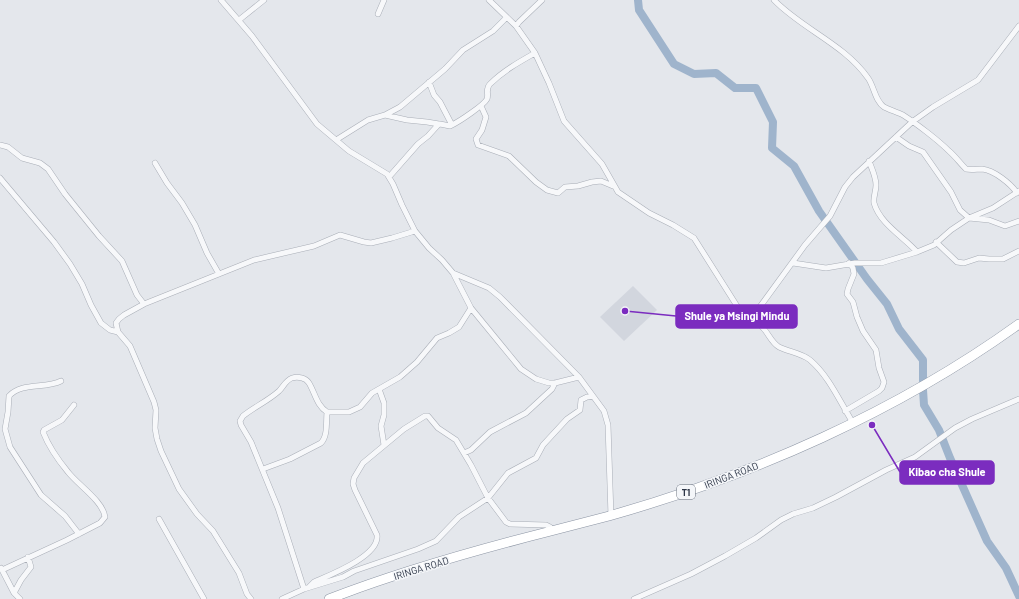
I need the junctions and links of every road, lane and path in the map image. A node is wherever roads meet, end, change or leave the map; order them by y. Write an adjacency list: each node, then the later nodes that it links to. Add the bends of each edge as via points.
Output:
1 (221, 0): 9 (street)
2 (264, 0): 9 (street)
3 (384, 0): 7 (street)
4 (489, 0): 8 (street)
5 (542, 0): 10 (street)
6 (774, 0): 16 (street, via 846,54 868,77 880,104)
7 (378, 14)
8 (506, 18): 10 (street); 13 (street, via 492,31 463,50)
9 (240, 20): 20 (street, via 317,124)
10 (516, 26): 12 (street)
11 (1019, 26): 16 (street, via 978,80)
12 (535, 52): 14 (street, via 502,72 489,85 487,97); 26 (street, via 561,117 602,164)
13 (429, 82): 15 (street, via 400,107); 18 (street)
14 (481, 106): 18 (street); 26 (street, via 486,119 476,140 478,145 510,157 547,190 558,193 568,186 598,181)
15 (385, 116): 17 (street); 20 (street, via 368,120)
16 (912, 122): 19 (street); 27 (street, via 947,148 966,169 989,171 1007,181)
17 (439, 124): 18 (street); 24 (street)
18 (452, 125)
19 (896, 137): 22 (street); 28 (street, via 908,146 924,152 952,192 960,210)
20 (336, 140): 24 (street)
21 (0, 145): 38 (street, via 48,169 65,194 122,261 137,295)
22 (869, 161): 33 (street, via 876,183 876,208 884,221); 34 (street, via 848,182 830,216)
23 (155, 163): 37 (street, via 195,225)
24 (389, 177): 30 (street)
25 (0, 178): 42 (street, via 70,264 101,323)
26 (614, 186): 40 (street, via 618,192 649,213 694,238 732,300)
27 (1018, 192): 28 (street, via 993,208)
28 (969, 218): 29 (street, via 989,220 1005,226); 31 (street)
29 (1019, 221)
30 (415, 231): 36 (street); 37 (street, via 371,243 340,235 314,246 254,260)
31 (936, 242): 32 (street, via 961,263 979,258 1003,258); 33 (street)
32 (1019, 251)
33 (917, 252): 35 (street, via 879,264)
34 (793, 263): 35 (street, via 826,268); 40 (street)
35 (849, 263): 50 (street, via 854,274 847,294 863,331 875,348 884,382 879,391)
36 (453, 273): 39 (street); 43 (street, via 495,292)
37 (219, 274): 38 (street)
38 (144, 304): 42 (street, via 119,319 116,324)
39 (471, 308): 45 (street, via 521,369 536,379); 46 (street, via 459,327 437,338 410,369)
40 (751, 319): 50 (street, via 778,346 809,360 826,378)
41 (1019, 324): 52 (highway, IRINGA ROAD / T1, via 939,376)
42 (118, 332): 67 (street, via 130,346 154,402 157,439 179,489 213,531 239,573)
43 (579, 377): 45 (street); 47 (street)
44 (61, 382): 60 (street, via 28,387 10,395 5,429 10,447 41,495 65,516)
45 (555, 383): 54 (street, via 552,389 526,413 490,432 471,450)
46 (379, 388): 51 (street, via 355,409 342,413); 53 (street, via 384,403 381,426)
47 (593, 396): 56 (street, via 581,400 580,410 567,419 542,445 536,458 508,473); 57 (street, via 604,411 608,425)
48 (1019, 399): 70 (street, via 955,428 915,457 836,498 781,520 756,538 691,574)
49 (74, 405): 60 (street, via 62,420 43,432 68,472 96,500 105,515 100,523)
50 (845, 411): 52 (street)
51 (327, 412): 55 (street, via 326,434 321,443); 55 (street, via 320,406 308,382 302,378 295,378 288,380 271,398 242,416 241,425)
52 (853, 423): 57 (highway, IRINGA ROAD / T1, via 737,474)
53 (384, 445): 54 (street, via 404,429 428,416 438,428 456,440); 63 (street, via 363,462 355,474 353,484 377,534 377,542 361,559)
54 (464, 453): 56 (street)
55 (263, 469): 63 (street)
56 (488, 498): 59 (street, via 508,524 546,525); 63 (street, via 460,517 440,538 429,544 343,577)
57 (610, 516): 59 (highway, IRINGA ROAD / T1)
58 (160, 519): 66 (street)
59 (552, 530): 69 (highway, IRINGA ROAD / T1, via 462,555)
60 (78, 534): 61 (street)
61 (28, 557): 62 (street); 64 (street, via 31,567)
62 (1, 568): 64 (street)
63 (306, 588): 68 (street)
64 (14, 593): 65 (street)
65 (20, 599)
66 (204, 599)
67 (251, 599)
68 (282, 599)
69 (329, 599)
70 (634, 599)

